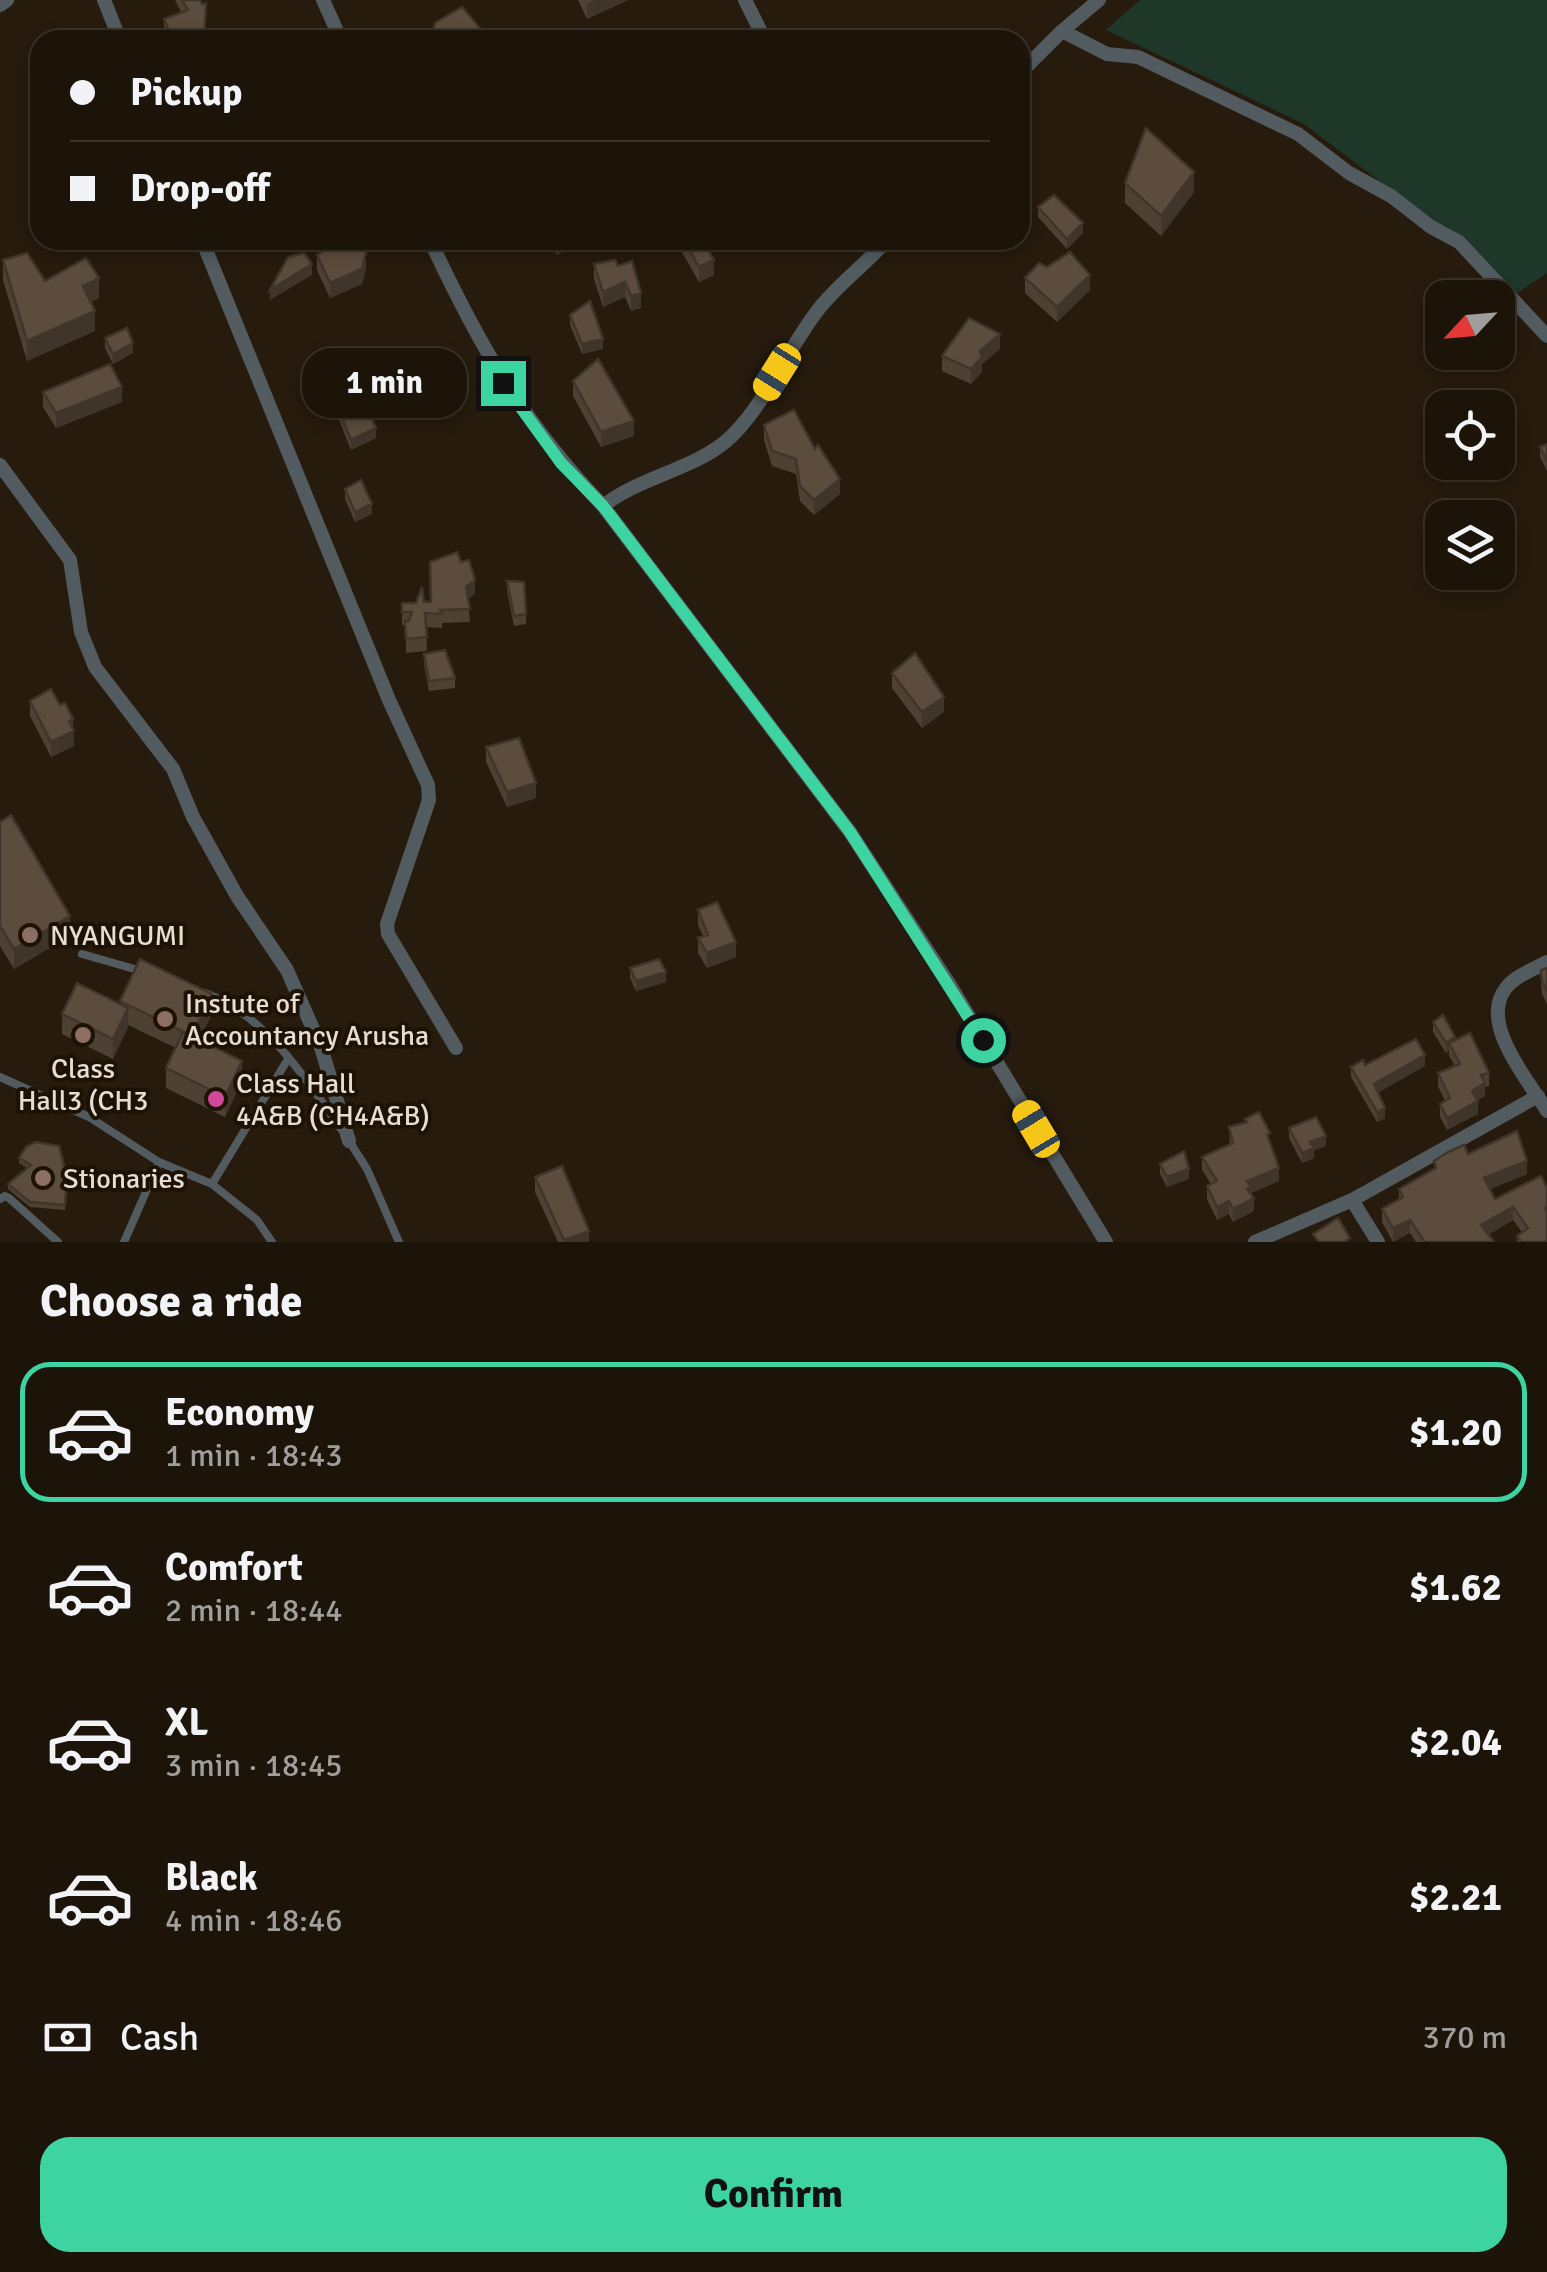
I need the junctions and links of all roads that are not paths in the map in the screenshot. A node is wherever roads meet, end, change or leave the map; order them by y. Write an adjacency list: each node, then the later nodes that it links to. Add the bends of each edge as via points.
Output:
1 (7, 0): 6 (street)
2 (104, 0): 7 (street)
3 (324, 0): 8 (street)
4 (745, 0): 9 (street)
5 (1099, 0): 10 (street)
6 (0, 5)
7 (116, 30)
8 (337, 30)
9 (760, 30)
10 (1062, 31): 11 (street); 15 (street, via 1107,54 1138,57 1312,142 1349,174 1459,242)
11 (1030, 63)
12 (206, 250): 22 (street, via 428,785 388,934)
13 (435, 250): 17 (street, via 503,383 561,463)
14 (878, 250): 17 (street, via 823,303 725,442)
15 (1547, 336)
16 (0, 465): 27 (street, via 70,560 81,632 94,667 173,769 237,896 287,970 321,1047)
17 (603, 506): 36 (street, via 850,832)
18 (82, 954): 20 (lane)
19 (1547, 962): 25 (street, via 1515,979 1498,1004 1506,1048)
20 (160, 976)
21 (196, 990): 23 (lane, via 243,1012)
22 (456, 1048)
23 (288, 1059): 27 (lane); 29 (lane)
24 (0, 1077): 28 (lane, via 89,1117)
25 (1538, 1096): 26 (street); 31 (street)
26 (1547, 1111)
27 (349, 1141): 35 (lane)
28 (159, 1162): 29 (lane); 33 (lane)
29 (212, 1184): 34 (lane, via 257,1220)
30 (0, 1199): 32 (lane, via 9,1198)
31 (1352, 1200): 37 (street); 38 (street)
32 (58, 1242)
33 (124, 1242)
34 (272, 1242)
35 (399, 1242)
36 (1106, 1242)
37 (1255, 1242)
38 (1378, 1242)

